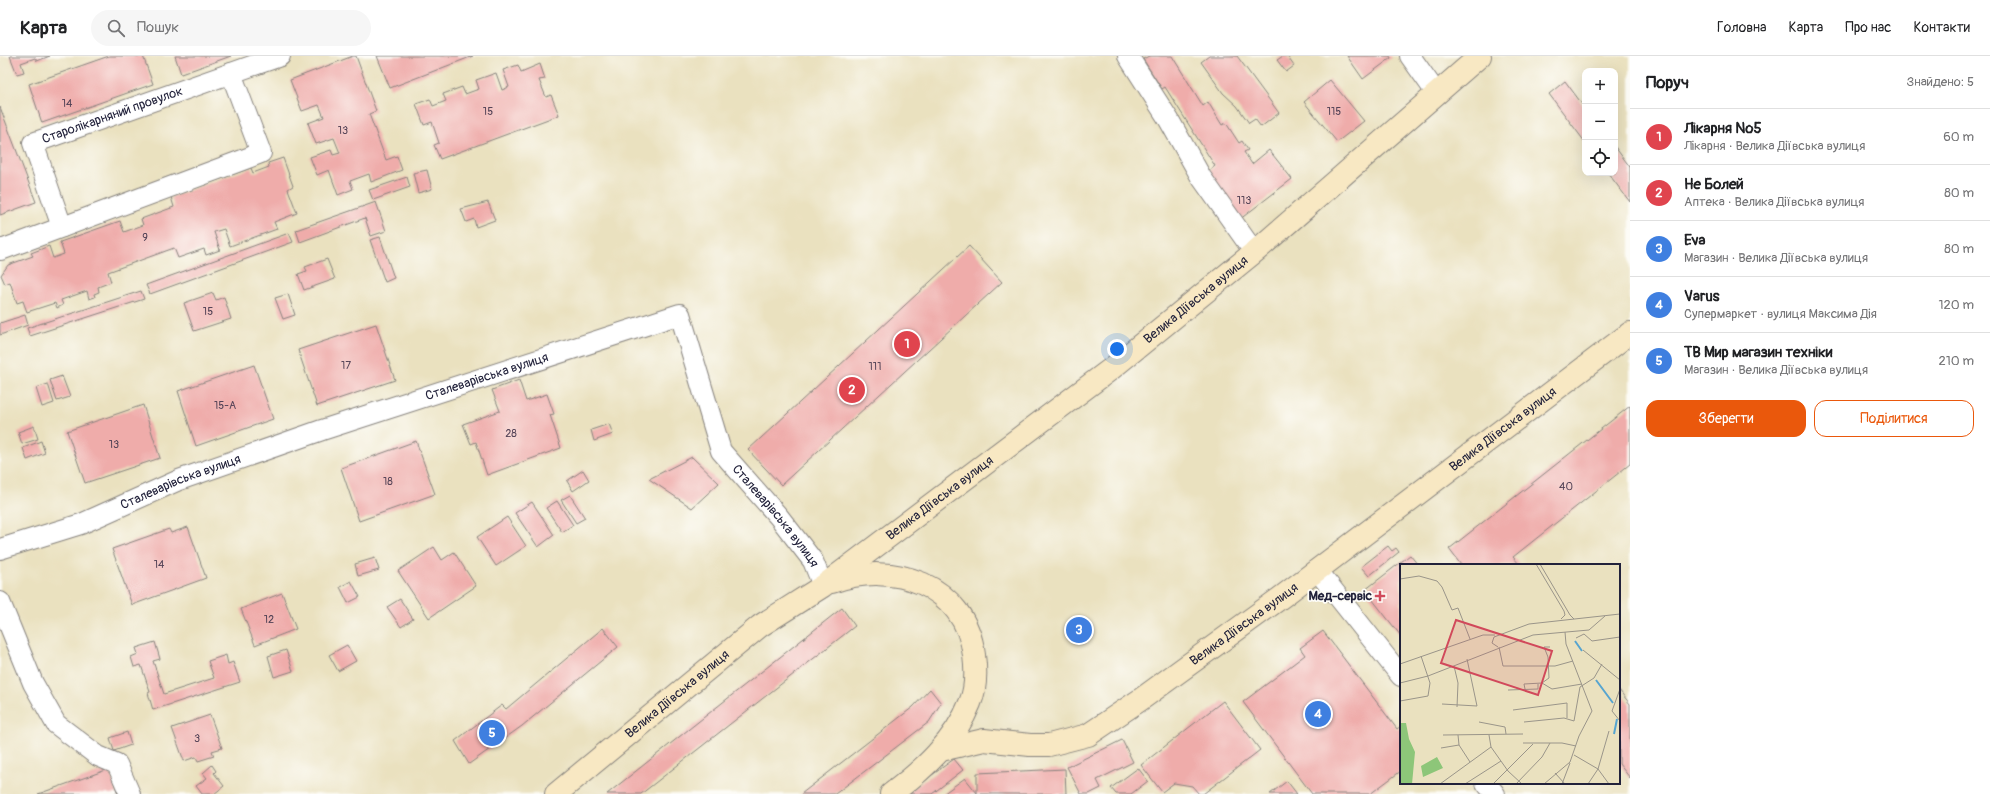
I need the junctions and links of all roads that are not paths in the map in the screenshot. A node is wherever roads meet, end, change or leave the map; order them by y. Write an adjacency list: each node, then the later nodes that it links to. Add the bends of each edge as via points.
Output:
1 (280, 56): 5 (street, Старолікарняний провулок)
2 (1128, 56): 9 (street, via 1169,120 1201,177 1247,242)
3 (1410, 56): 6 (street)
4 (1480, 56): 6 (main road, Велика Діївська вулиця)
5 (231, 73): 7 (street, via 261,153); 7 (street, Старолікарняний провулок, via 33,143)
6 (1437, 94): 9 (main road, Велика Діївська вулиця)
7 (62, 227): 8 (street)
8 (0, 250)
9 (1257, 250): 13 (main road, Велика Діївська вулиця, via 1111,369)
10 (1630, 333): 12 (main road, Велика Діївська вулиця)
11 (0, 548): 13 (street, Сталеварівська вулиця, via 81,524 179,480 322,430 680,314 721,451 779,517 813,561)
12 (1317, 570): 15 (street); 16 (main road, Велика Діївська вулиця, via 1140,700 1088,735 1049,745 1030,746 984,740)
13 (823, 586): 16 (main road, Велика Діївська вулиця, via 842,579 865,576 889,575 911,578 931,587 949,600 963,618 972,642 975,666 971,702 959,726); 19 (main road, Велика Діївська вулиця, via 760,626)
14 (0, 602): 18 (street, via 33,683 56,724 98,756 117,764)
15 (1400, 675)
16 (941, 750): 20 (main road, Велика Діївська вулиця)
17 (1487, 784): 21 (street)
18 (130, 794)
19 (556, 794)
20 (891, 794)
21 (1495, 794)

